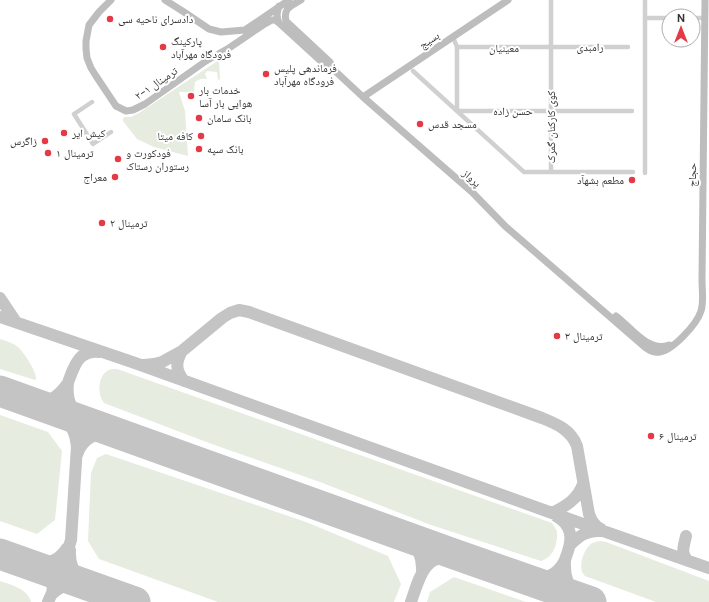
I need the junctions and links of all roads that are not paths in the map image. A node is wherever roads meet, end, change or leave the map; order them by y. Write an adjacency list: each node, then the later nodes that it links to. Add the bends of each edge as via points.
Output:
1 (112, 0): 15 (main road, ترمینال ۱-۲, via 89,26 86,41 87,58 116,106 126,111 145,104 229,48)
2 (165, 0): 15 (main road, via 210,30)
3 (288, 0): 9 (main road)
4 (301, 0): 20 (main road, پرواز, via 287,9 286,21 330,62)
5 (508, 0): 16 (main road, بسیج)
6 (552, 0): 19 (street, کوی کارکنان گمرک)
7 (645, 0): 10 (street)
8 (705, 0): 13 (main road, حجاج)
9 (279, 6): 14 (main road); 14 (main road, via 277,18)
10 (645, 18): 11 (street); 30 (street)
11 (661, 18)
12 (701, 18): 13 (street)
13 (705, 18): 31 (main road, حجاج, via 702,302 695,323)
14 (272, 19): 15 (main road); 20 (main road, پرواز)
15 (247, 32)
16 (452, 37): 17 (street); 22 (main road, بسیج)
17 (457, 47): 19 (street, معینیان); 24 (street)
18 (628, 47): 19 (street, رامبدی)
19 (551, 48): 25 (street, کوی کارکنان گمرک)
20 (334, 70): 22 (main road, پرواز)
21 (412, 71): 24 (street)
22 (363, 97): 31 (main road, پرواز, via 472,192 505,226 646,348 656,353)
23 (92, 102): 27 (street, via 74,114 93,144)
24 (457, 111): 25 (street, حسن زاده); 28 (street, via 524,172)
25 (551, 111): 26 (street, حسن زاده); 28 (street, کوی کارکنان گمرک)
26 (632, 111)
27 (111, 132)
28 (551, 172): 29 (street, کوی کارکنان گمرک)
29 (633, 172)
30 (646, 172)
31 (677, 342)

